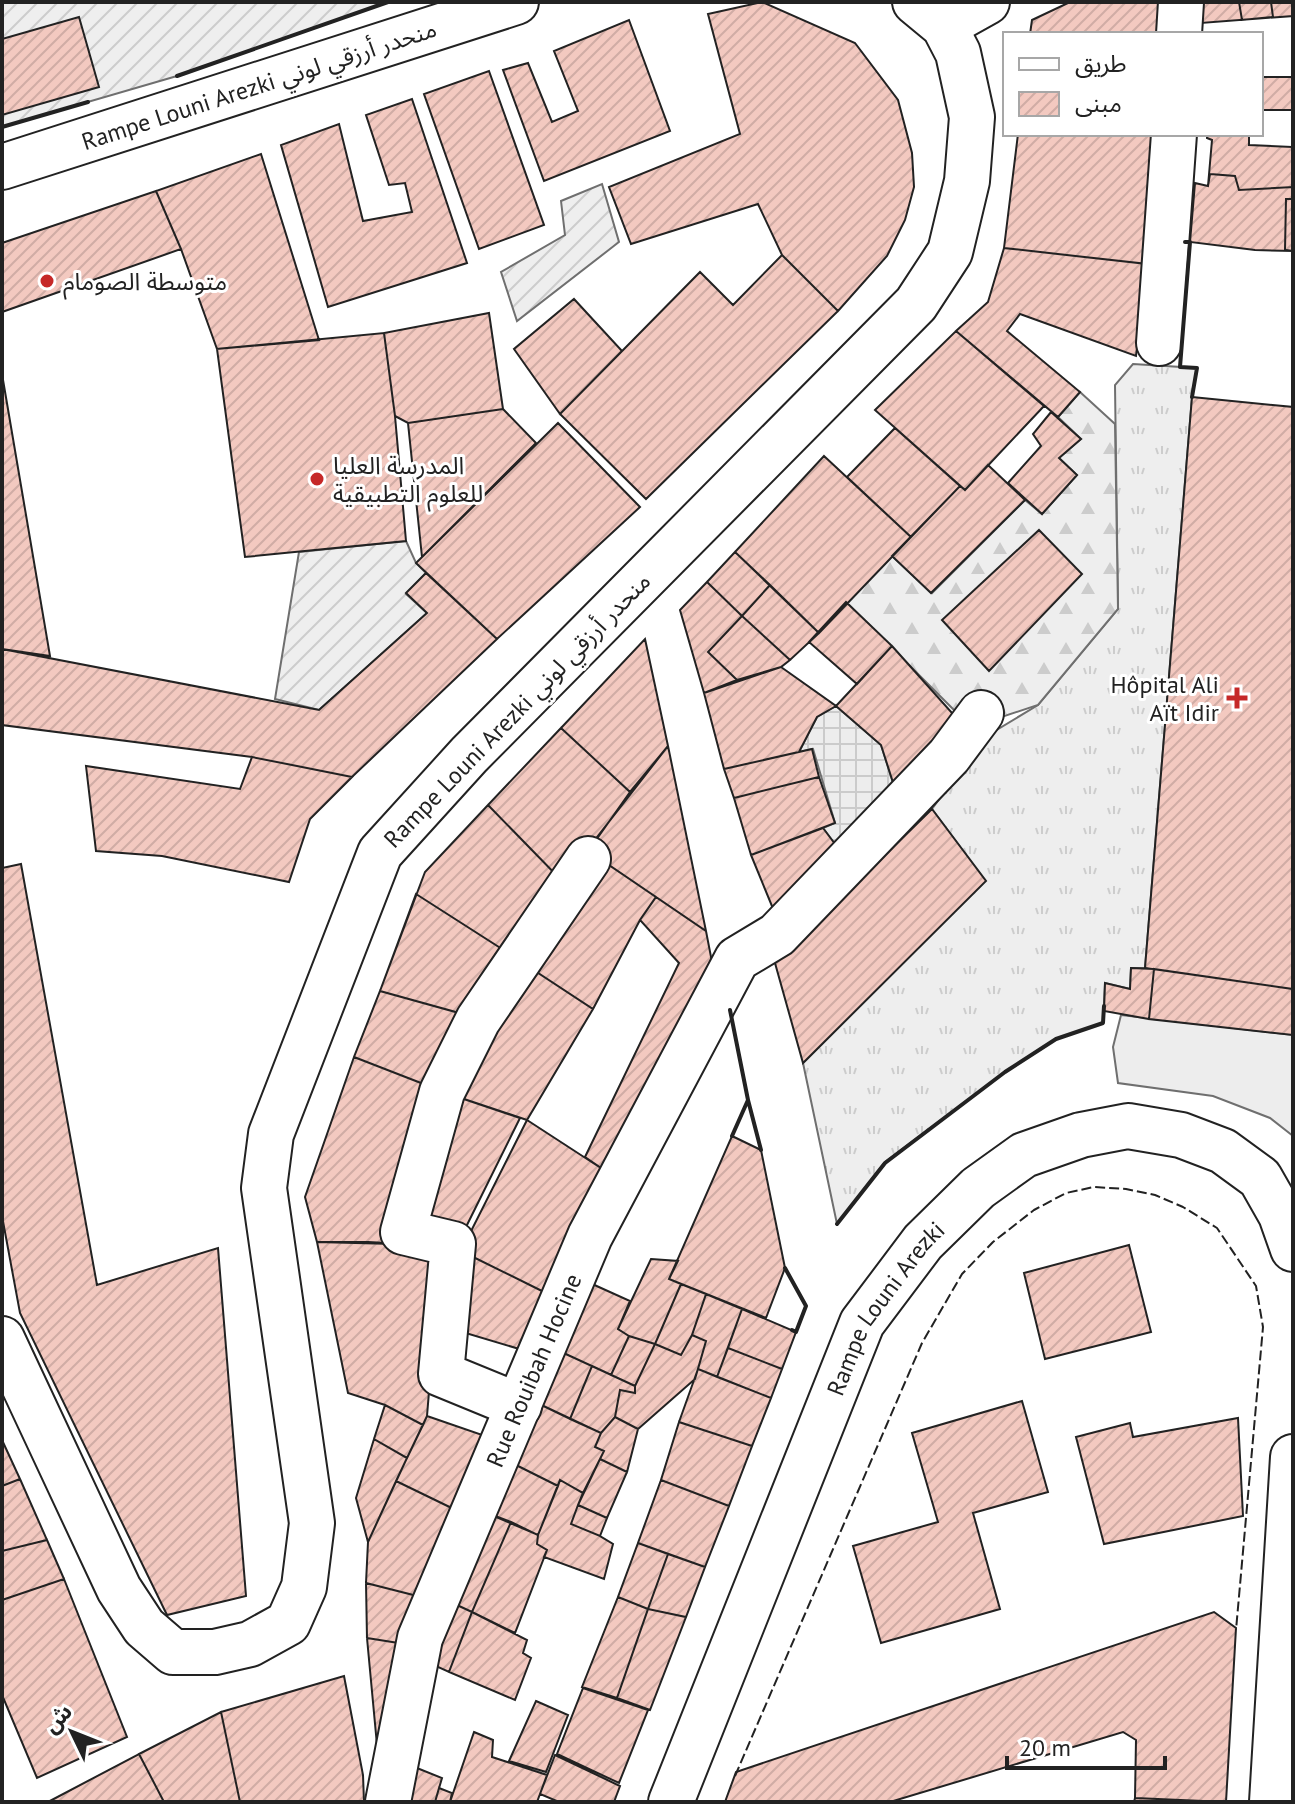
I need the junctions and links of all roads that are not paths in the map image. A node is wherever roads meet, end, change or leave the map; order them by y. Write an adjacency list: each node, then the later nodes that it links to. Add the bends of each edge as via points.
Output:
1 (516, 2): 7 (street, Rampe Louni Arezki منحدر أرزقي لوني)
2 (987, 2): 4 (street)
3 (1181, 2): 5 (street)
4 (930, 14): 12 (street, Rampe Louni Arezki منحدر أرزقي لوني, via 958,53 972,117 967,181 950,252 916,304 469,755 380,853 363,895 271,1134 264,1188 312,1523 304,1587 288,1623 250,1644 215,1652 173,1652 144,1627 119,1589)
5 (1179, 32)
6 (1174, 136): 8 (street)
7 (2, 167)
8 (1159, 343)
9 (981, 713): 13 (street, Rue Rouibah Hocine, via 949,756 777,935 737,959 590,1236)
10 (588, 859): 13 (street, via 478,1020 442,1092 403,1232 453,1244 441,1374)
11 (1293, 1249): 16 (street, Rampe Louni Arezki, via 1260,1178 1223,1151 1181,1135 1128,1126 1081,1135 1024,1155 978,1188 923,1242 862,1323)
12 (2, 1339)
13 (519, 1406): 15 (street, Rue Rouibah Hocine, via 420,1638)
14 (1293, 1457): 17 (street)
15 (388, 1802)
16 (671, 1802)
17 (1272, 1802)

